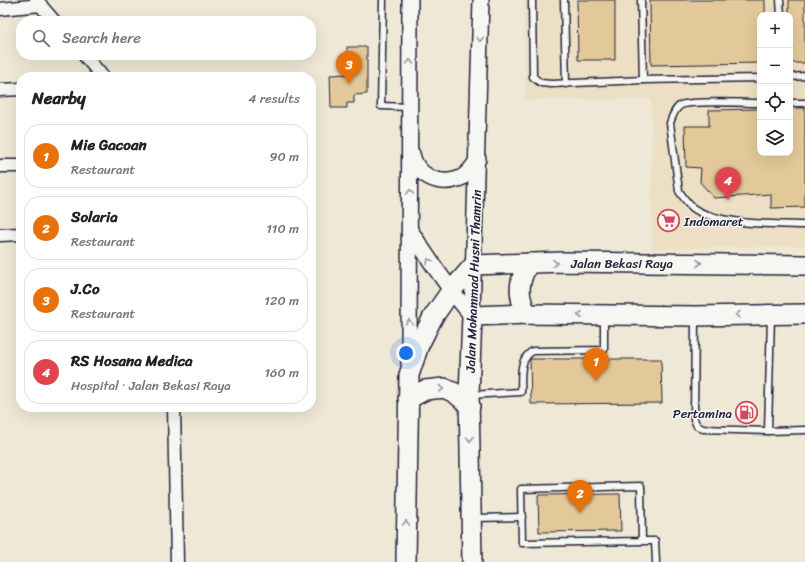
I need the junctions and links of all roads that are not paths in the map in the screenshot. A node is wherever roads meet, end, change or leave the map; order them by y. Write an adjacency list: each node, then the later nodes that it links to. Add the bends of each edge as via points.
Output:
1 (383, 0): 24 (lane, via 381,106)
2 (410, 0): 24 (street, one-way to 2)
3 (481, 0): 26 (street, Jalan Mohammad Husni Thamrin, one-way to 26)
4 (532, 0): 18 (lane, via 533,77 540,83)
5 (564, 0): 18 (lane)
6 (641, 0): 17 (lane)
7 (780, 0): 10 (lane)
8 (38, 3): 9 (street); 11 (street)
9 (0, 8)
10 (781, 12)
11 (50, 16)
12 (88, 60): 13 (street)
13 (99, 72)
14 (805, 76): 16 (lane)
15 (757, 78): 17 (lane)
16 (793, 78)
17 (643, 80): 18 (lane)
18 (566, 84)
19 (16, 89): 20 (street)
20 (0, 90)
21 (757, 103): 29 (lane, via 694,103 677,108 670,123 678,191 694,208 712,217 745,222)
22 (793, 103): 23 (lane)
23 (805, 103)
24 (410, 107): 25 (street)
25 (410, 146): 26 (street, via 413,160 420,171 432,179 445,182 459,179 470,171); 30 (street, one-way to 25)
26 (478, 159): 34 (street, Jalan Mohammad Husni Thamrin)
27 (0, 166): 28 (street)
28 (16, 166)
29 (805, 225)
30 (410, 230): 36 (street, one-way to 30); 43 (street, one-way to 30)
31 (16, 234): 32 (street)
32 (0, 235)
33 (530, 263): 34 (main road, Jalan Bekasi Raya); 35 (main road, Jalan Bekasi Raya, one-way to 35); 37 (main road, via 523,272 520,283 522,305)
34 (474, 265): 36 (main road); 41 (street, Jalan Mohammad Husni Thamrin)
35 (805, 265)
36 (451, 291): 41 (street); 43 (main road, via 429,324)
37 (527, 314): 39 (main road, one-way to 37); 41 (main road)
38 (805, 314): 40 (main road)
39 (604, 315): 42 (main road); 45 (lane, via 604,350 533,351 527,354 523,361 521,392)
40 (771, 315): 42 (main road, one-way to 42); 48 (lane)
41 (472, 316): 45 (main road, Jalan Mohammad Husni Thamrin)
42 (695, 316): 48 (lane, via 695,423 703,429)
43 (409, 375): 44 (main road)
44 (408, 399): 45 (main road, one-way to 45, via 425,390 444,388); 53 (main road, one-way to 44)
45 (470, 401): 50 (main road, Jalan Mohammad Husni Thamrin, one-way to 50)
46 (174, 412): 52 (street)
47 (805, 430): 48 (lane)
48 (768, 431)
49 (522, 517): 50 (lane); 51 (lane, via 522,544); 51 (lane, via 521,489 641,486)
50 (472, 518): 54 (main road, Jalan Mohammad Husni Thamrin)
51 (642, 541): 55 (lane, via 655,541)
52 (177, 562)
53 (406, 562)
54 (472, 562)
55 (656, 562)

